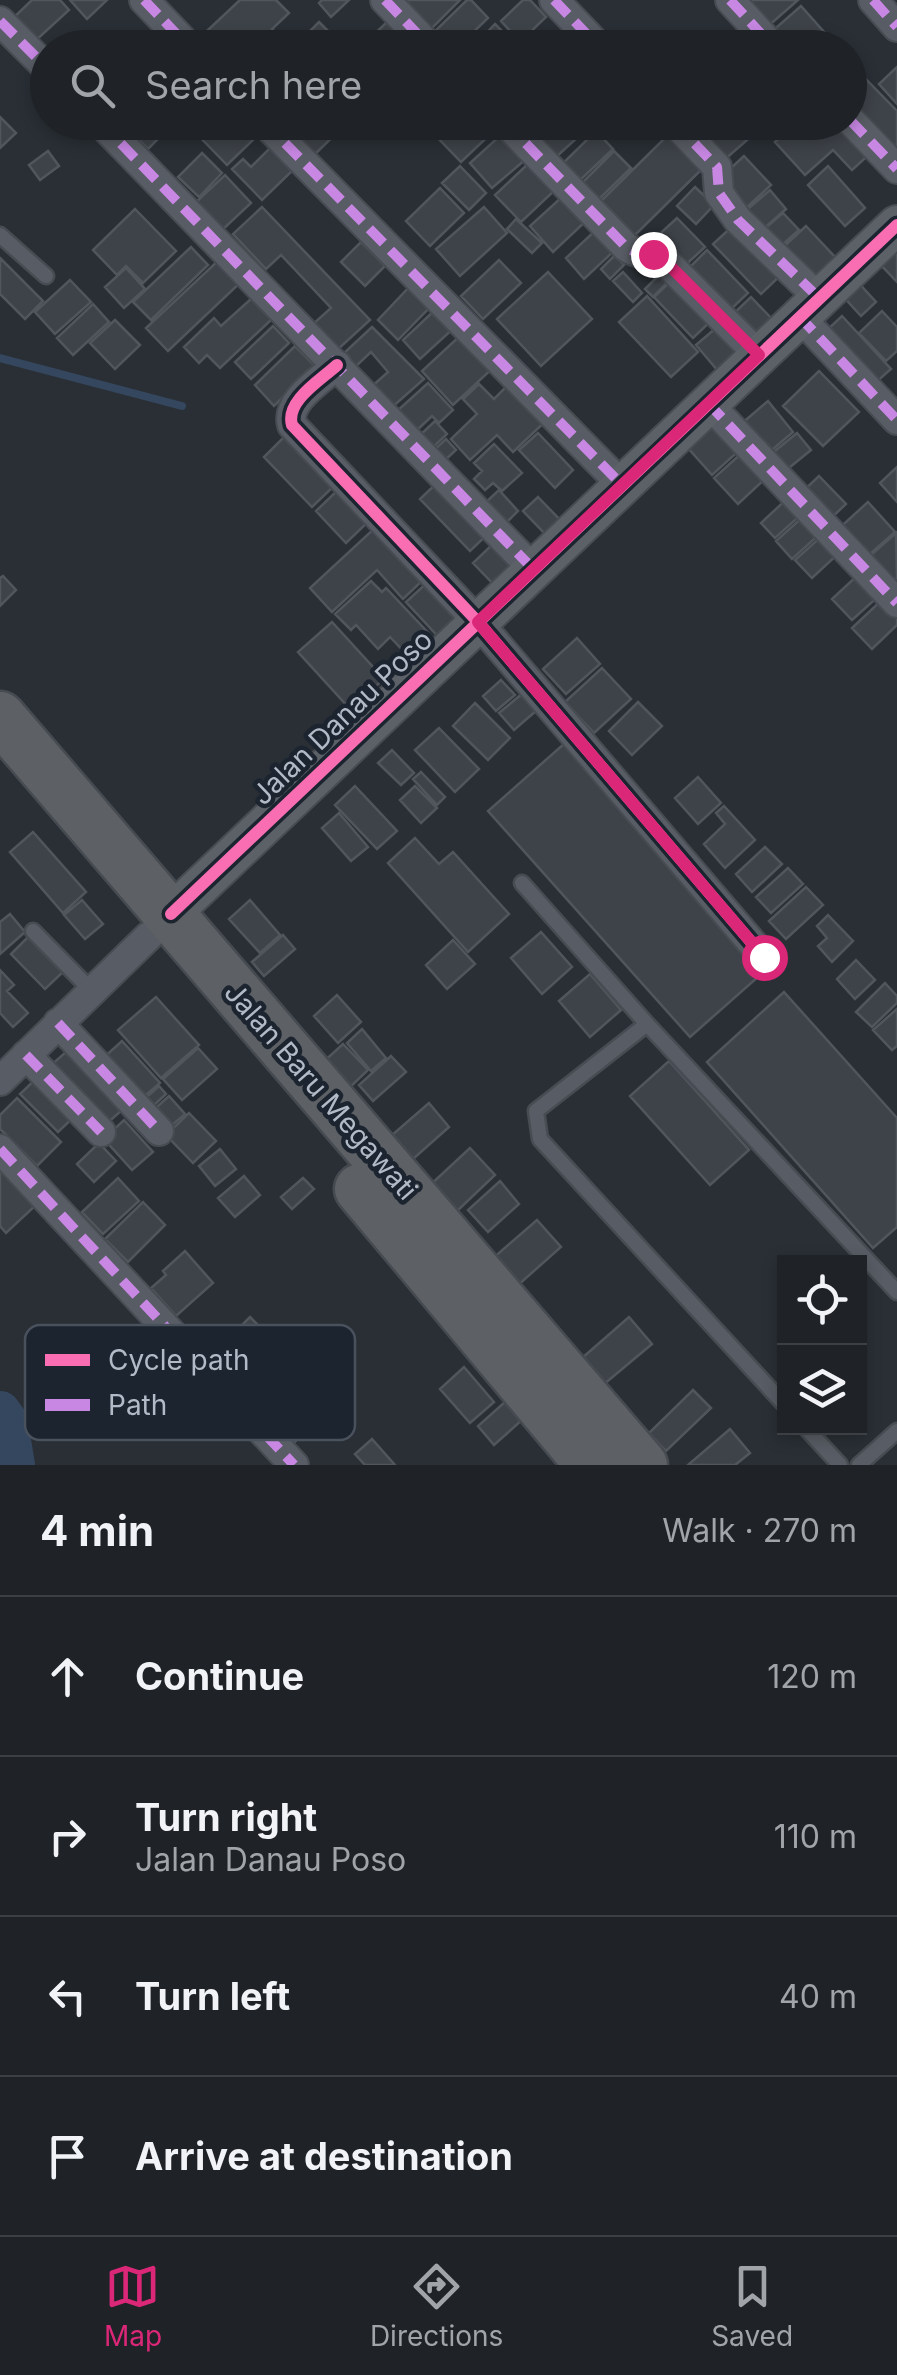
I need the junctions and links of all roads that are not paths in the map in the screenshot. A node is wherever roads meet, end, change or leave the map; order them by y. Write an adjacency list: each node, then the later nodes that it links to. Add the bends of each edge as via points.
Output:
1 (144, 0): 8 (street)
2 (385, 0): 9 (street)
3 (554, 0): 10 (street)
4 (730, 0): 11 (street)
5 (873, 0): 7 (street)
6 (0, 20): 12 (street)
7 (897, 26)
8 (173, 30)
9 (414, 30)
10 (583, 30)
11 (758, 30)
12 (30, 51)
13 (867, 138): 18 (street)
14 (118, 140): 24 (street)
15 (282, 140): 27 (street)
16 (522, 140): 23 (street, via 626,247 664,260)
17 (692, 140): 22 (street, via 717,166 719,193)
18 (897, 169)
19 (897, 225): 22 (street, Jalan Danau Poso)
20 (0, 235): 21 (lane)
21 (46, 276)
22 (809, 307): 23 (street, Jalan Danau Poso); 26 (street)
23 (759, 355): 25 (street, Jalan Danau Poso)
24 (337, 365): 28 (street); 30 (street, via 293,406 292,425)
25 (708, 403): 27 (street, Jalan Danau Poso); 29 (street)
26 (897, 420)
27 (622, 485): 28 (street, Jalan Danau Poso)
28 (534, 569): 30 (street, Jalan Danau Poso)
29 (897, 604)
30 (478, 622): 34 (street, Jalan Danau Poso); 36 (street)
31 (0, 717): 34 (highway, Jalan Baru Megawati)
32 (0, 765): 34 (highway, Jalan Baru Megawati)
33 (522, 883): 39 (lane)
34 (160, 925): 37 (street, Jalan Danau Poso); 51 (highway, Jalan Baru Megawati)
35 (32, 931): 37 (lane)
36 (764, 957)
37 (91, 990): 38 (street, Jalan Danau Poso)
38 (58, 1023): 40 (street, Jalan Danau Poso); 42 (street)
39 (647, 1024): 45 (lane); 47 (lane, via 536,1111 540,1139)
40 (26, 1055): 41 (street, Jalan Danau Poso); 43 (street)
41 (0, 1081)
42 (159, 1131)
43 (101, 1132)
44 (0, 1149): 46 (street)
45 (897, 1292)
46 (164, 1325)
47 (777, 1396)
48 (897, 1431): 54 (lane)
49 (812, 1435): 53 (lane)
50 (271, 1440): 52 (street)
51 (610, 1457)
52 (294, 1465)
53 (840, 1465)
54 (859, 1465)

